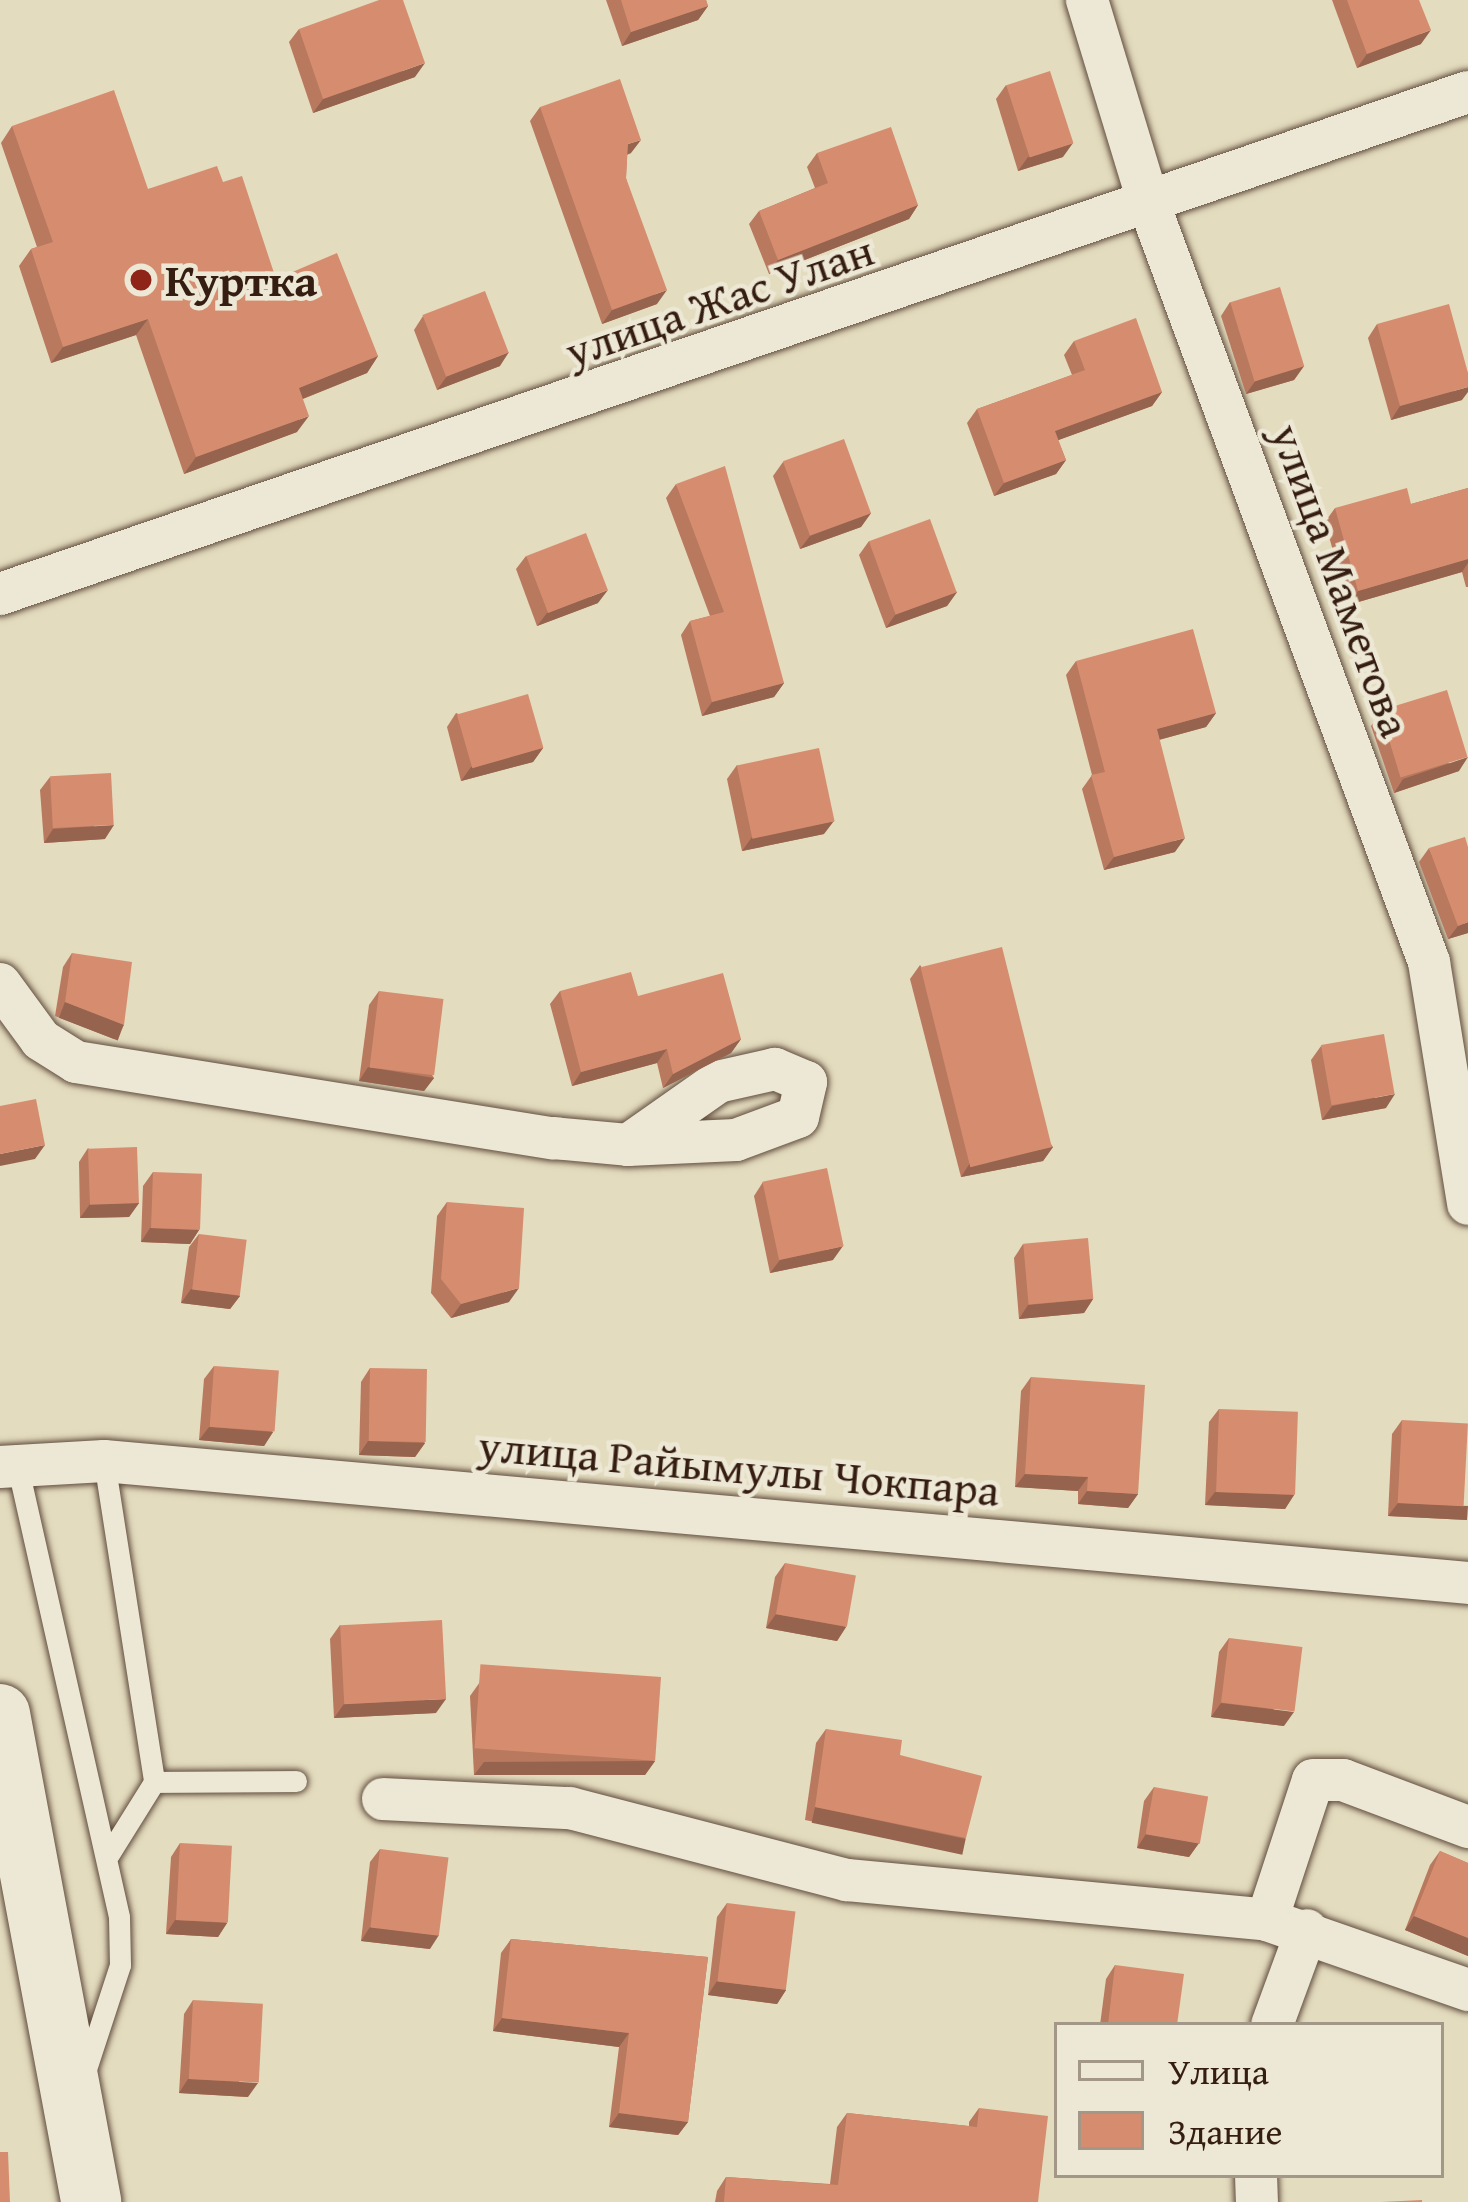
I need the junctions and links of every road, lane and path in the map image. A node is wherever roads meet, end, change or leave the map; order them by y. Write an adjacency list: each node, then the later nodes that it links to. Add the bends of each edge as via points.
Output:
1 (1087, 0): 3 (street, улица Маметова)
2 (1468, 92): 3 (street, улица Жас Улан)
3 (1150, 207): 4 (street, улица Жас Улан); 7 (street, улица Маметова, via 1429,962)
4 (0, 594)
5 (0, 985): 6 (street, via 41,1040 76,1062)
6 (628, 1145)
7 (1468, 1204)
8 (104, 1461): 9 (street, улица Райымулы Чокпара); 10 (street, улица Райымулы Чокпара); 13 (lane)
9 (8, 1465): 16 (lane)
10 (1468, 1583)
11 (0, 1714): 20 (main road)
12 (296, 1781): 13 (lane)
13 (154, 1782): 16 (lane)
14 (383, 1799): 17 (street, via 570,1808 847,1880)
15 (1468, 1827): 17 (street, via 1343,1780 1313,1780)
16 (109, 1854): 20 (lane, via 120,1965)
17 (1287, 1925): 18 (street); 19 (street)
18 (1468, 1990)
19 (1272, 2022)
20 (73, 2103): 21 (main road)
21 (91, 2202)

